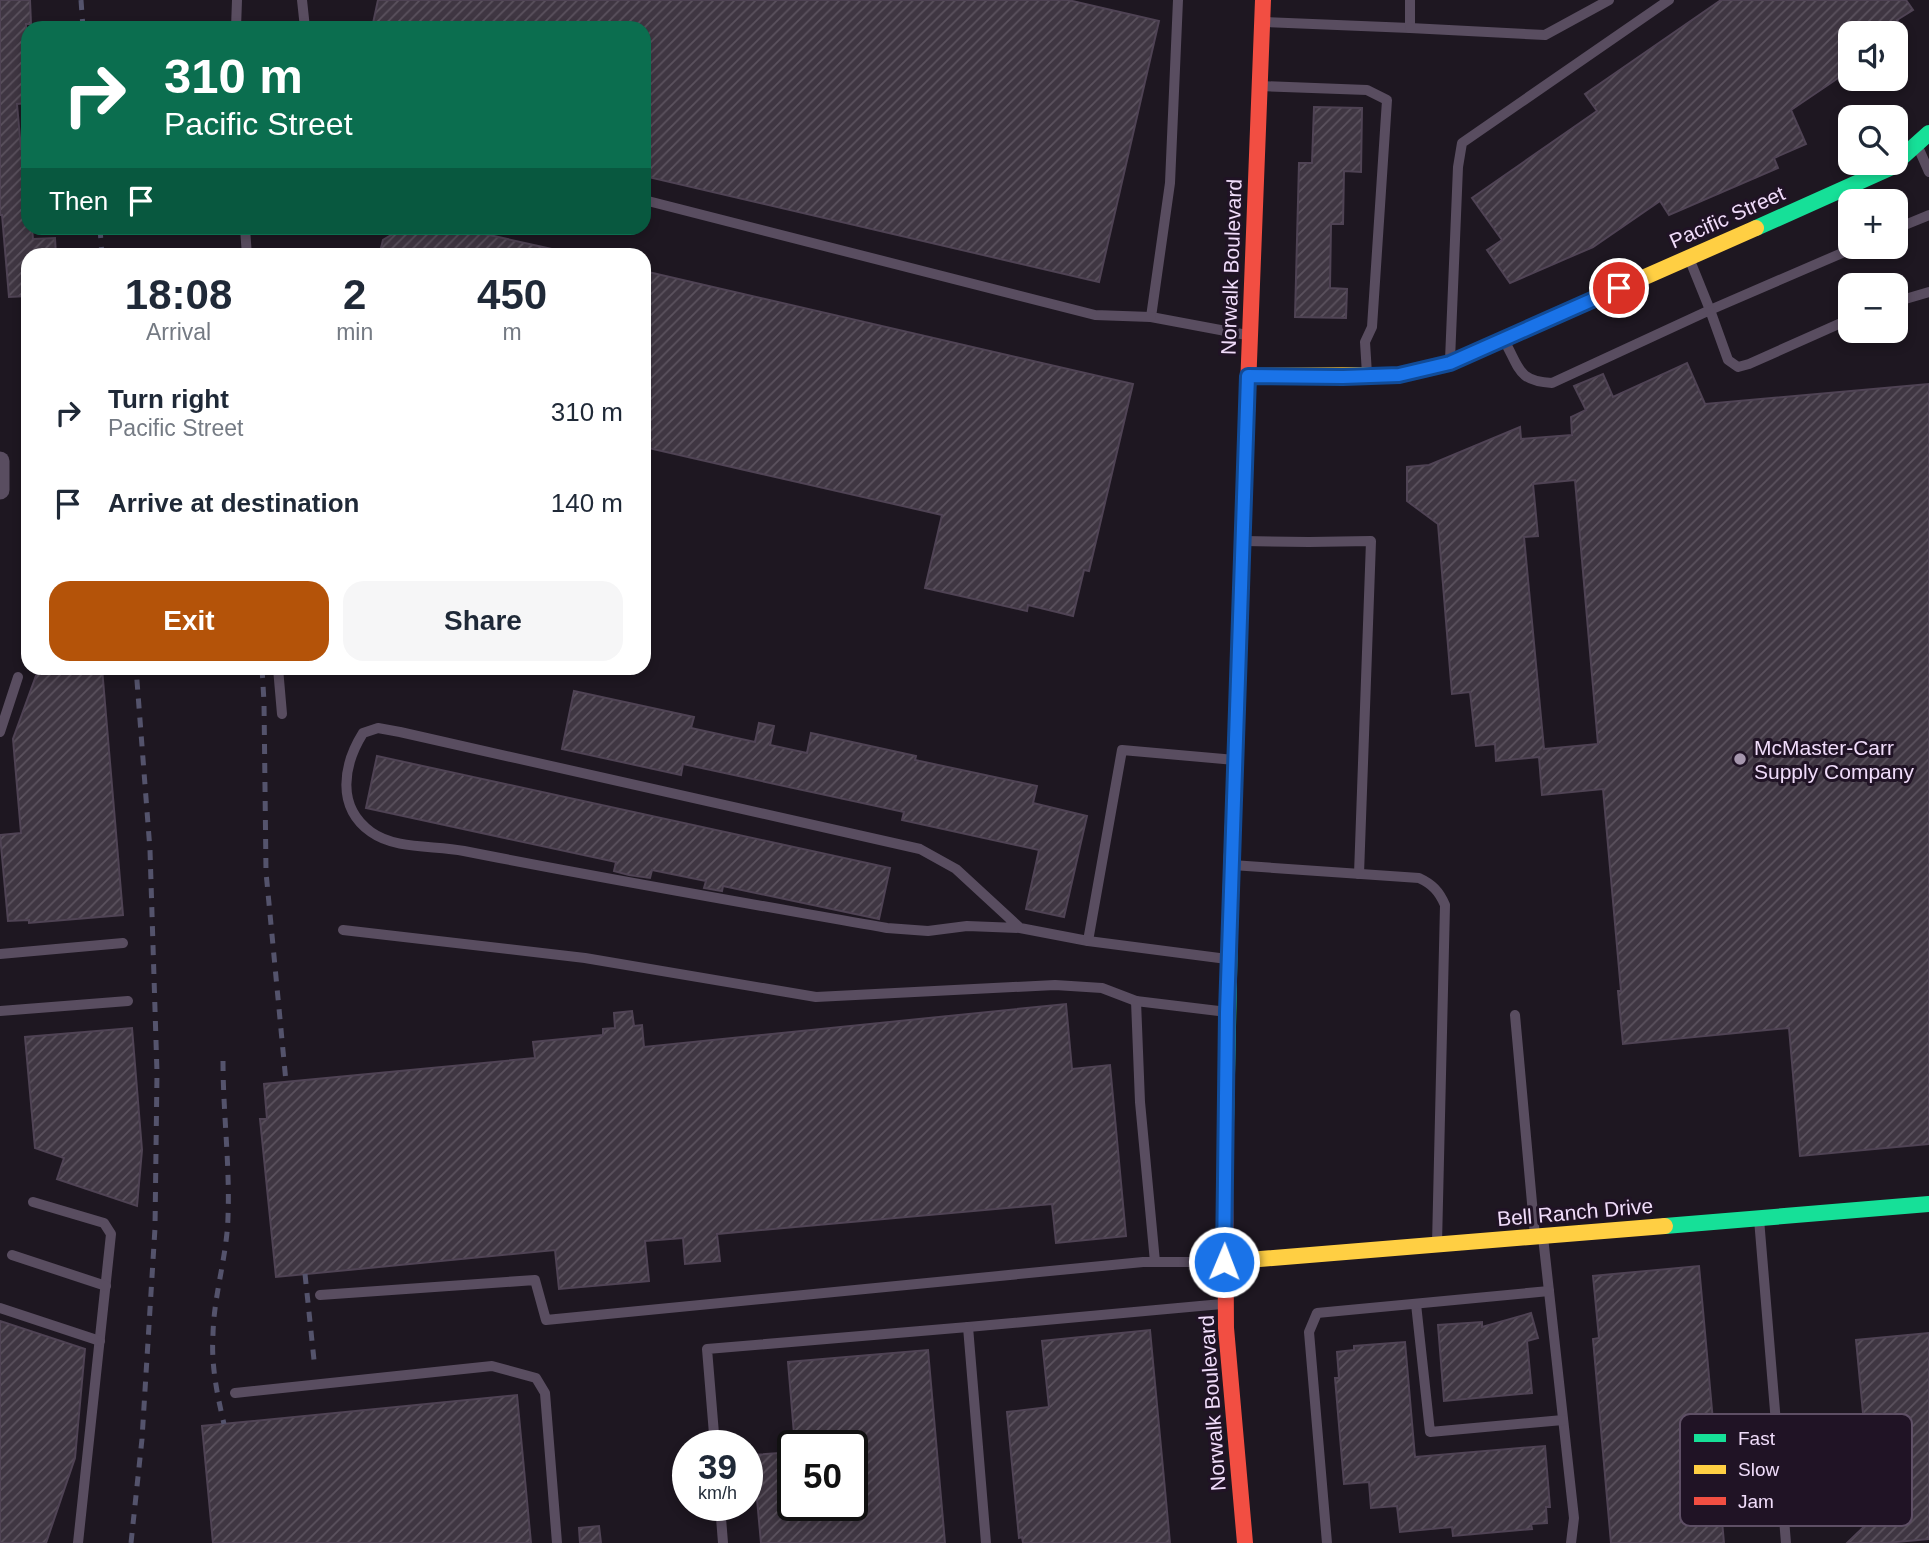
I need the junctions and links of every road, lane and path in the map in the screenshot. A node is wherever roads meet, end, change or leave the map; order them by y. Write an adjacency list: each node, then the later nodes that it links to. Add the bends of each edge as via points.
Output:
1 (237, 0): 8 (lane)
2 (303, 0): 9 (lane)
3 (1178, 0): 24 (lane, via 1170,183)
4 (1263, 0): 10 (main road, Norwalk Boulevard)
5 (1410, 0): 11 (lane)
6 (1609, 0): 11 (lane, via 1545,35)
7 (1669, 0): 28 (lane, via 1462,143)
8 (236, 21)
9 (304, 21)
10 (1262, 22): 11 (lane); 12 (main road, Norwalk Boulevard)
11 (1410, 28)
12 (1259, 86): 26 (main road, Norwalk Boulevard); 30 (lane, via 1367,90 1387,100 1372,327 1365,342)
13 (1929, 132): 14 (main road, Pacific Street)
14 (1917, 144): 15 (lane); 20 (main road, Pacific Street, via 1890,168)
15 (1929, 173)
16 (651, 202): 24 (lane, via 1095,315)
17 (1929, 215): 18 (lane)
18 (1908, 224)
19 (1838, 255): 23 (lane)
20 (1688, 257): 23 (lane); 27 (main road, Pacific Street)
21 (1929, 292): 22 (lane)
22 (1908, 298)
23 (1710, 310): 25 (lane, via 1728,360 1738,367); 27 (lane, via 1552,383 1525,377)
24 (1151, 317): 26 (lane)
25 (1838, 324)
26 (1249, 335): 29 (main road, Norwalk Boulevard)
27 (1504, 339): 28 (main road, Pacific Street)
28 (1450, 363): 30 (main road, Pacific Street, via 1399,375)
29 (1248, 376): 30 (main road, Pacific Street); 33 (main road, Norwalk Boulevard)
30 (1367, 376)
31 (0, 461): 32 (street)
32 (0, 490)
33 (1242, 541): 38 (main road, Norwalk Boulevard); 40 (lane, via 1371,541)
34 (279, 675): 36 (lane)
35 (18, 677): 37 (lane)
36 (282, 714)
37 (0, 732)
38 (1235, 760): 39 (main road, Norwalk Boulevard); 43 (lane, via 1122,750)
39 (1231, 865): 40 (lane); 46 (main road, Norwalk Boulevard)
40 (1359, 874): 56 (lane, via 1419,878 1440,892 1445,905)
41 (1020, 928): 41 (lane, via 887,928 455,849 399,844 373,834 360,823 345,793 352,750 363,733 378,728 920,849 956,869); 43 (lane)
42 (343, 929): 48 (lane, via 585,958 816,997 1055,985 1102,988)
43 (1088, 941): 46 (lane)
44 (123, 943): 45 (lane)
45 (0, 954)
46 (1229, 959): 50 (main road, Norwalk Boulevard)
47 (128, 1001): 49 (lane)
48 (1136, 1001): 50 (lane); 58 (lane)
49 (0, 1012)
50 (1227, 1012): 59 (main road, Norwalk Boulevard)
51 (1515, 1014): 55 (lane)
52 (33, 1202): 60 (lane, via 104,1223 111,1247)
53 (1929, 1204): 54 (main road, Bell Ranch Drive)
54 (1759, 1218): 55 (main road, Bell Ranch Drive); 69 (lane)
55 (1539, 1236): 56 (main road, Bell Ranch Drive); 61 (lane)
56 (1437, 1244): 59 (main road, Bell Ranch Drive)
57 (12, 1255): 60 (lane)
58 (1155, 1262): 59 (lane); 62 (lane, via 546,1320 535,1280)
59 (1224, 1262): 63 (main road, Norwalk Boulevard)
60 (106, 1286): 67 (lane)
61 (1549, 1291): 64 (lane); 70 (lane)
62 (320, 1295)
63 (1226, 1303): 66 (lane); 77 (main road, Norwalk Boulevard)
64 (1416, 1304): 70 (lane, via 1430,1432); 78 (lane, via 1317,1313 1309,1332)
65 (0, 1308): 67 (lane)
66 (968, 1326): 71 (lane, via 707,1349); 76 (lane)
67 (100, 1341): 73 (lane)
68 (235, 1393): 74 (lane, via 492,1366 536,1378 545,1393)
69 (1775, 1414)
70 (1563, 1420): 79 (lane, via 1574,1518)
71 (714, 1430)
72 (721, 1521): 75 (lane)
73 (78, 1543)
74 (557, 1543)
75 (723, 1543)
76 (986, 1543)
77 (1245, 1543)
78 (1327, 1543)
79 (1571, 1543)

